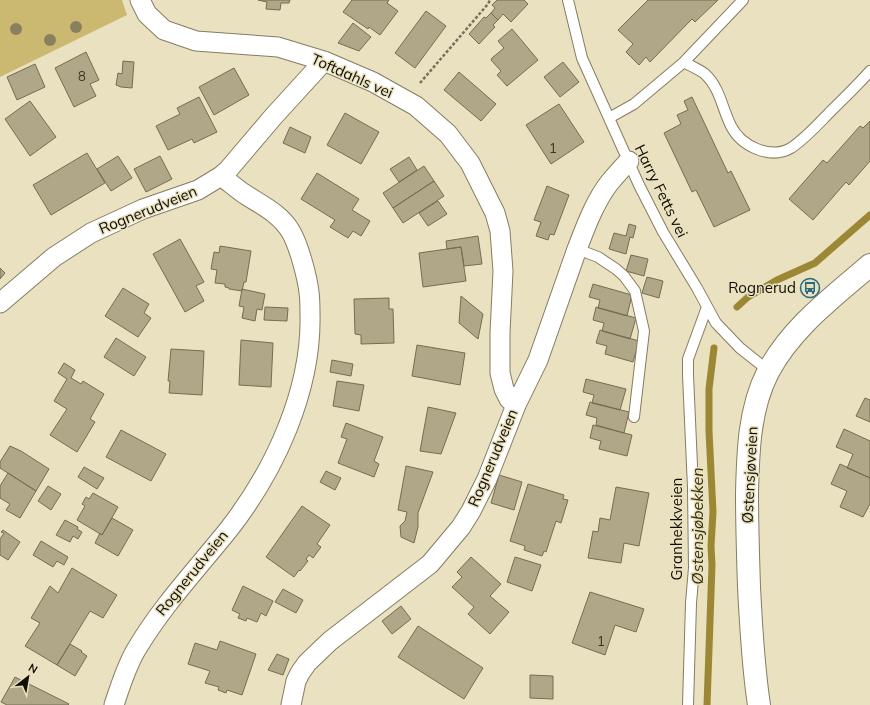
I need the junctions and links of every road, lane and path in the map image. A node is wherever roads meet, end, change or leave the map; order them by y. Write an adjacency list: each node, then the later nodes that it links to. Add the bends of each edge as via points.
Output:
1 (140, 0): 7 (street, Toftdahls vei, via 147,14 161,28 196,41 278,47)
2 (490, 0): 10 (path)
3 (568, 0): 6 (lane, Harry Fetts vei)
4 (576, 0): 6 (lane)
5 (744, 0): 8 (lane)
6 (573, 22): 11 (lane, Harry Fetts vei, via 582,58)
7 (324, 61): 13 (street, Rognerudveien); 19 (street, Toftdahls vei, via 373,82 416,106 448,134 470,162 495,213 500,231 503,271 500,374 509,399)
8 (684, 62): 9 (lane, via 705,75 714,86 738,136 750,146 763,151 777,152 790,148 804,137); 11 (lane, via 634,104)
9 (870, 71)
10 (424, 78)
11 (609, 118): 12 (lane, Harry Fetts vei)
12 (629, 161): 14 (street, Rognerudveien, via 600,196); 17 (lane, Harry Fetts vei, via 663,232)
13 (222, 176): 16 (street, Rognerudveien, via 198,190 143,209 91,233 54,257); 21 (street, Rognerudveien, via 281,219 292,233 309,291 310,337 301,388 287,432 256,490 230,527 155,619 135,651)
14 (577, 249): 19 (street, Rognerudveien, via 538,360); 20 (lane, via 598,256 616,269 635,291 644,331)
15 (870, 265): 18 (main road, Østensjøveien, via 819,309 782,351)
16 (0, 303)
17 (707, 307): 18 (lane, Harry Fetts vei, via 716,323 740,348); 23 (lane, Granhekkveien, via 688,358 694,568)
18 (769, 371): 24 (main road, Østensjøveien, via 756,404 748,463 747,539 754,672)
19 (516, 405): 22 (street, Rognerudveien, via 487,479 461,527 430,564 330,641 307,663 296,681)
20 (634, 417)
21 (114, 705)
22 (291, 705)
23 (688, 705)
24 (759, 705)

